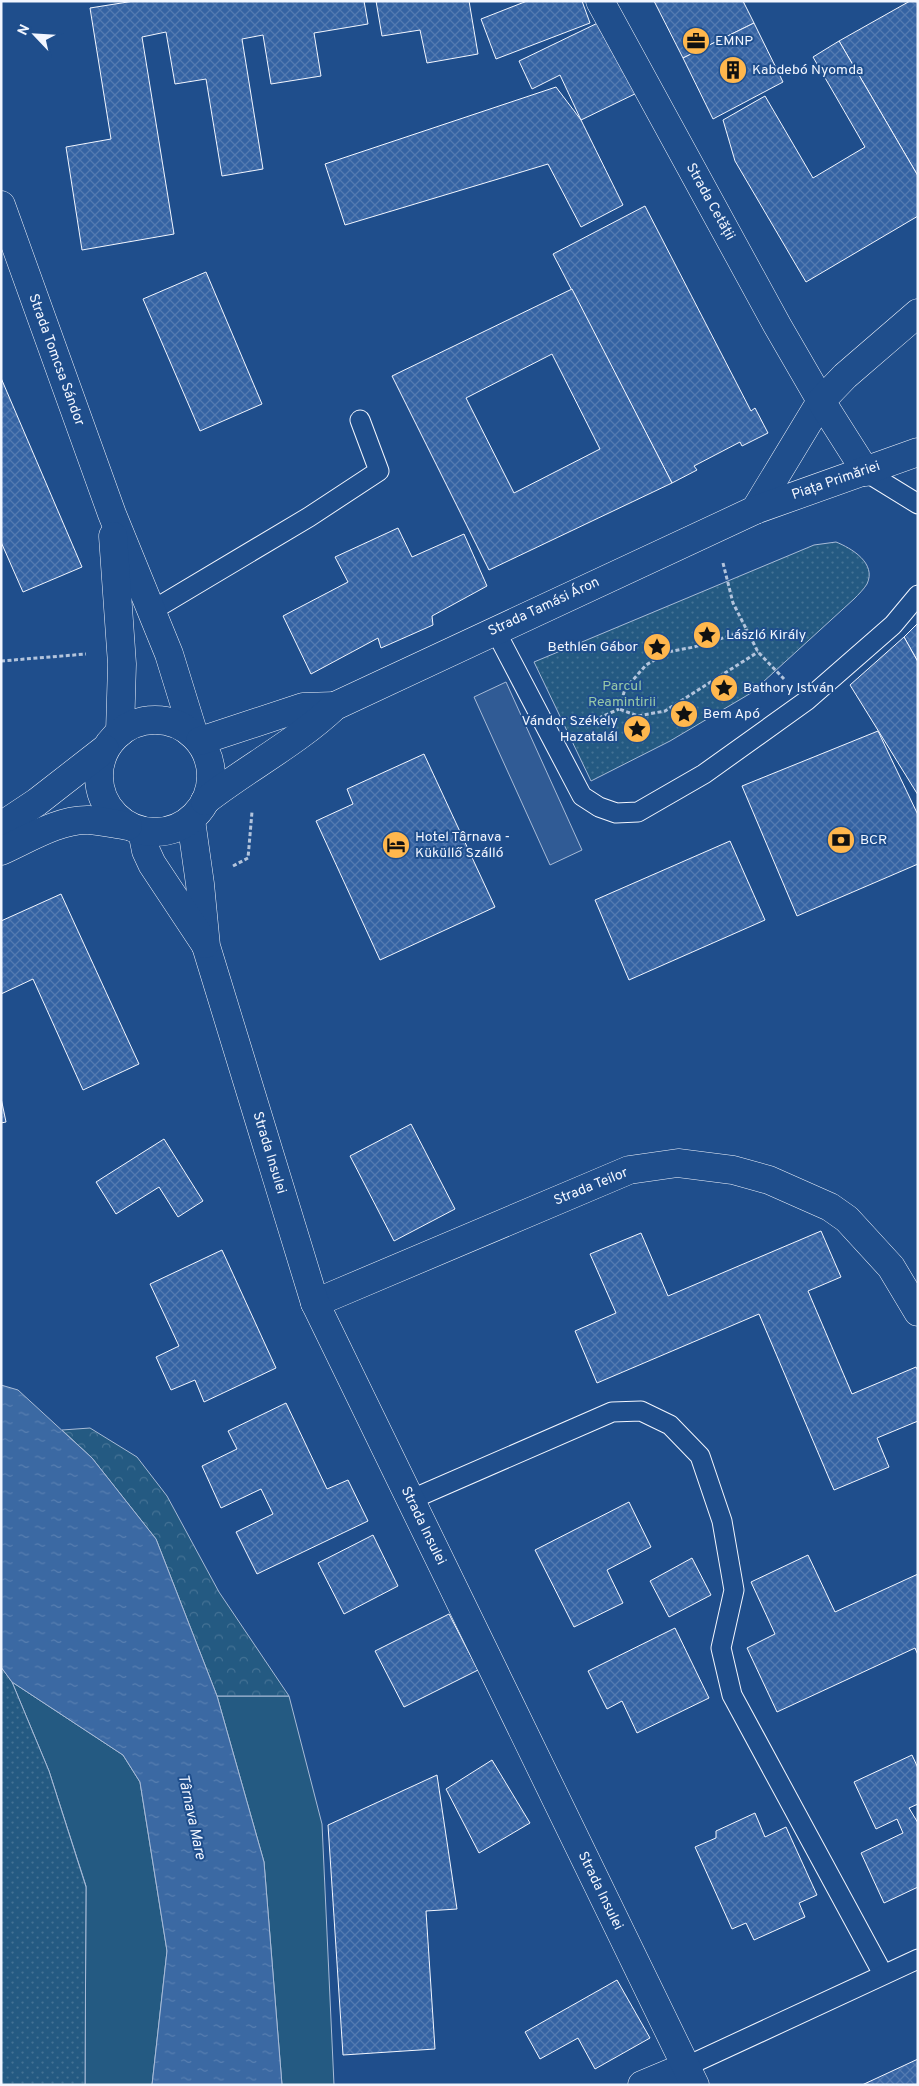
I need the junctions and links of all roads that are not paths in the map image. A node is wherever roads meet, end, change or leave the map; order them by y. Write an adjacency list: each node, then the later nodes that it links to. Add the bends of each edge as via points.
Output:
1 (600, 1): 4 (main road, Strada Cetății)
2 (1, 205): 10 (main road, Strada Tomcsa Sándor)
3 (918, 313): 4 (main road)
4 (821, 401): 7 (main road, Strada Cetății); 9 (main road)
5 (360, 420): 12 (lane, via 379,471 309,517)
6 (918, 452): 7 (main road, Piața Primăriei)
7 (866, 472): 8 (lane); 9 (main road, Piața Primăriei)
8 (918, 504)
9 (755, 510): 13 (main road, Strada Tamási Áron)
10 (112, 514): 12 (main road); 16 (main road, via 122,664)
11 (918, 596): 13 (lane, via 892,625 806,701 704,774 638,812 616,813 599,808 582,796)
12 (153, 610): 15 (main road)
13 (495, 630): 14 (main road, Strada Tamási Áron)
14 (335, 706): 15 (main road, Strada Tamási Áron, via 303,707); 17 (main road, Strada Tamási Áron, via 314,726 235,778)
15 (197, 738): 16 (main road, via 177,724 158,719 138,722); 17 (main road, via 210,760 211,781)
16 (112, 741): 18 (main road, via 37,802); 19 (main road, via 99,770 101,793 112,812)
17 (198, 811): 19 (main road, via 168,831); 21 (main road, Strada Insulei)
18 (1, 826)
19 (135, 828): 20 (main road, via 88,820 70,822); 21 (main road, Strada Insulei, via 152,864)
20 (1, 851)
21 (206, 946): 22 (main road, Strada Insulei)
22 (315, 1303): 23 (main road, Strada Teilor, via 628,1170 678,1163 732,1170 769,1180 830,1207 847,1218 892,1267); 24 (main road, Strada Insulei)
23 (918, 1312)
24 (410, 1500): 26 (lane, via 612,1412 641,1411 670,1425 700,1456 722,1521 734,1590 720,1648 732,1695); 27 (main road, Strada Insulei)
25 (918, 1959): 26 (lane)
26 (883, 1974): 27 (lane)
27 (690, 2076): 28 (main road)
28 (642, 2085)

